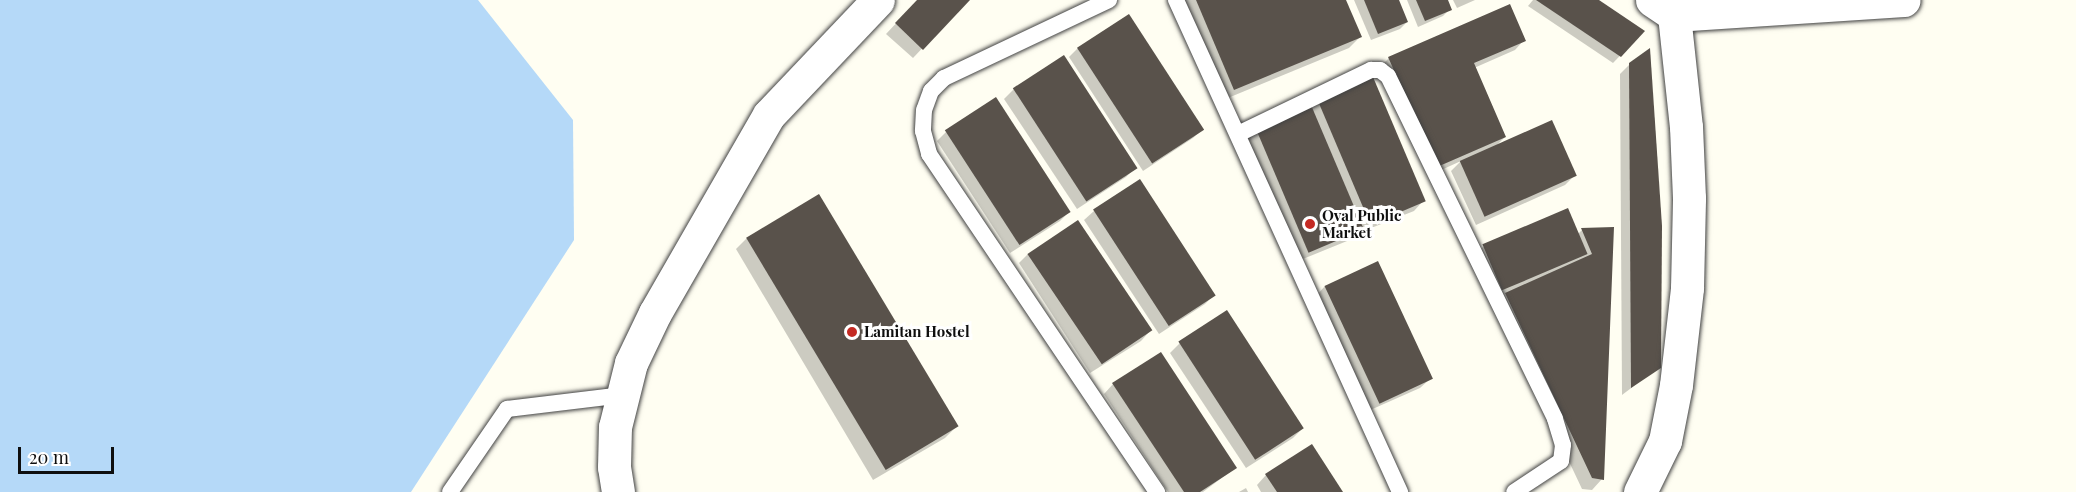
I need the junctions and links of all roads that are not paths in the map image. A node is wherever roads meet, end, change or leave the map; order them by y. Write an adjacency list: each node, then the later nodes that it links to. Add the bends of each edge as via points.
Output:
1 (878, 0): 7 (street, via 769,115 655,313 631,363)
2 (1109, 0): 10 (lane, via 944,78 927,101 923,131 929,154)
3 (1176, 0): 6 (lane)
4 (1904, 0): 5 (street)
5 (1663, 7): 13 (street, via 1686,138 1687,288 1665,441)
6 (1238, 134): 11 (lane); 12 (lane, via 1371,70 1388,76 1555,419 1563,445 1561,461)
7 (623, 395): 8 (lane, via 507,409); 9 (street, via 615,428)
8 (450, 492)
9 (618, 492)
10 (1156, 492)
11 (1400, 492)
12 (1514, 492)
13 (1641, 492)

